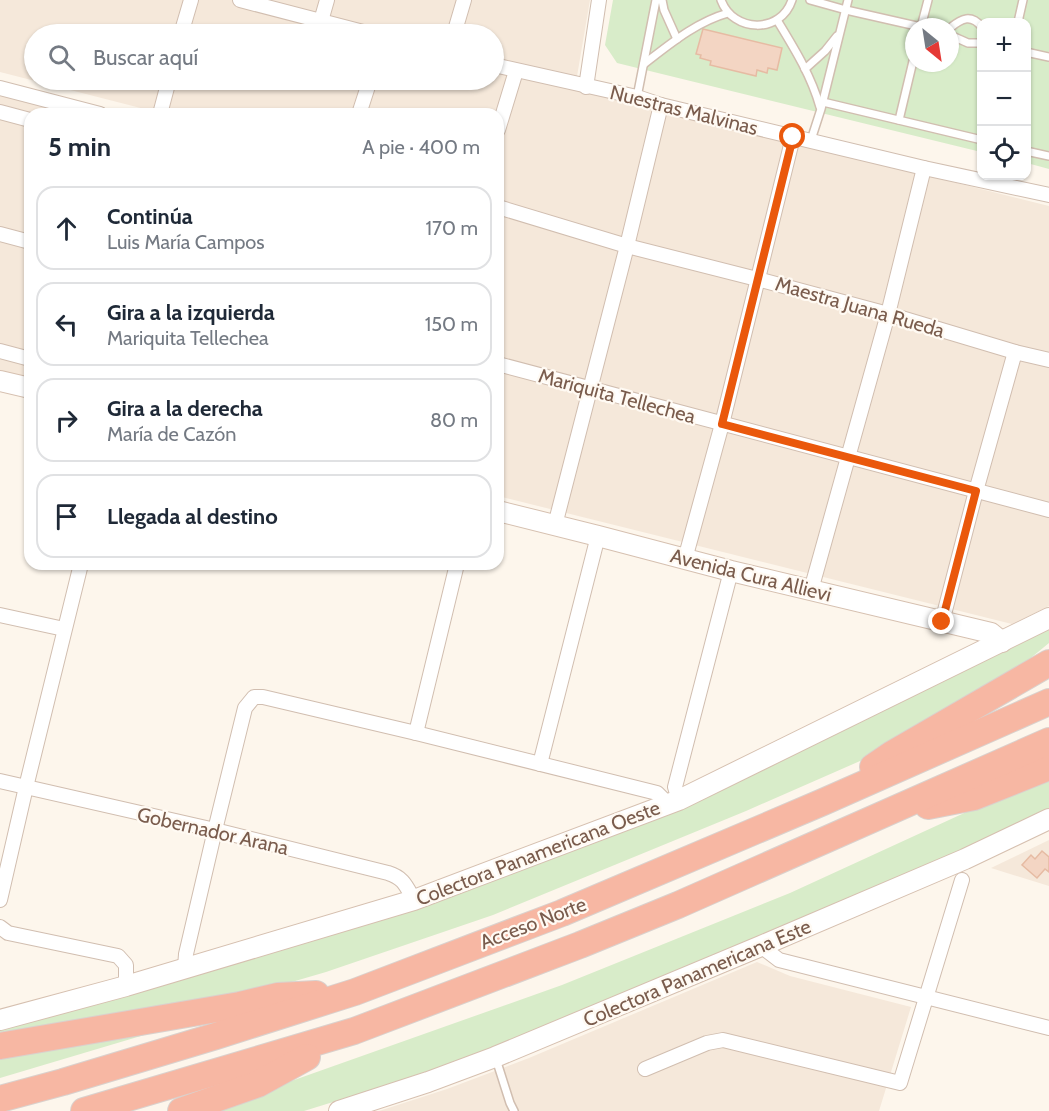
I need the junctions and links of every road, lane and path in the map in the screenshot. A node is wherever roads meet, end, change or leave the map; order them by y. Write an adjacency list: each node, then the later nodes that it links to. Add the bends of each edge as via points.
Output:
1 (190, 0): 23 (street)
2 (240, 0): 19 (street)
3 (327, 0): 19 (street)
4 (464, 0): 25 (street)
5 (599, 0): 37 (street)
6 (656, 0): 32 (lane)
7 (662, 0): 27 (lane)
8 (721, 0): 15 (lane)
9 (792, 0): 18 (lane)
10 (810, 0): 14 (lane)
11 (848, 0): 14 (lane)
12 (928, 0): 16 (lane)
13 (1023, 0): 17 (lane)
14 (846, 10): 21 (lane); 26 (lane)
15 (728, 13): 18 (lane, via 756,26); 27 (lane)
16 (923, 18)
17 (1019, 18)
18 (777, 20): 34 (lane)
19 (321, 21): 24 (street)
20 (959, 21): 22 (lane, via 966,18)
21 (905, 23)
22 (977, 23)
23 (184, 24)
24 (333, 24)
25 (457, 24)
26 (841, 28): 34 (lane, via 833,42); 43 (lane)
27 (677, 39): 32 (lane)
28 (959, 39): 29 (lane)
29 (977, 43)
30 (1031, 53): 31 (lane)
31 (1049, 57)
32 (644, 64): 41 (lane)
33 (504, 68): 35 (street, Nuestras Malvinas)
34 (805, 69): 43 (lane)
35 (516, 71): 37 (street, Nuestras Malvinas); 47 (street)
36 (910, 72): 50 (lane)
37 (586, 87): 41 (street, Nuestras Malvinas)
38 (0, 88): 44 (street)
39 (166, 90): 45 (street)
40 (367, 90): 46 (street)
41 (637, 98): 42 (street, Nuestras Malvinas)
42 (661, 105): 51 (street, Nuestras Malvinas); 61 (street)
43 (822, 105): 50 (lane); 53 (lane)
44 (77, 108)
45 (162, 108)
46 (361, 108)
47 (504, 110)
48 (0, 112): 49 (street)
49 (24, 118)
50 (899, 120): 52 (lane)
51 (793, 137): 53 (street, Nuestras Malvinas); 62 (street)
52 (977, 139)
53 (811, 140): 56 (street, Nuestras Malvinas)
54 (1031, 152): 55 (lane)
55 (1049, 156)
56 (924, 168): 57 (street, Nuestras Malvinas); 63 (street)
57 (1049, 195)
58 (504, 209): 61 (street, Maestra Juana Rueda)
59 (0, 234): 60 (street)
60 (24, 240)
61 (627, 246): 62 (street, Maestra Juana Rueda); 71 (street)
62 (757, 279): 63 (street, Maestra Juana Rueda); 72 (street)
63 (888, 314): 65 (street, Maestra Juana Rueda); 73 (street)
64 (0, 351): 66 (street)
65 (1015, 352): 67 (street, Maestra Juana Rueda); 74 (street)
66 (24, 357)
67 (1049, 360)
68 (504, 366): 71 (street, Mariquita Tellechea)
69 (0, 381): 70 (street)
70 (24, 387)
71 (590, 389): 72 (street, Mariquita Tellechea); 77 (street)
72 (722, 424): 73 (street, Mariquita Tellechea); 79 (street)
73 (849, 457): 74 (street, Mariquita Tellechea); 83 (street)
74 (976, 491): 75 (street, Mariquita Tellechea); 86 (street)
75 (1049, 510)
76 (504, 512): 77 (street, Avenida Cura Allievi)
77 (555, 525): 78 (street, Avenida Cura Allievi)
78 (598, 536): 79 (street, Avenida Cura Allievi); 93 (street)
79 (685, 559): 82 (street, Avenida Cura Allievi)
80 (79, 570): 87 (street)
81 (456, 570): 91 (street)
82 (731, 571): 83 (street, Avenida Cura Allievi); 97 (street)
83 (811, 590): 86 (street, Avenida Cura Allievi)
84 (0, 615): 87 (street)
85 (1049, 618): 88 (street, Colectora Panamericana Oeste)
86 (942, 622): 88 (street, Avenida Cura Allievi, via 991,633)
87 (64, 629): 96 (street)
88 (1002, 642): 97 (street, Colectora Panamericana Oeste)
89 (1049, 663): 98 (highway, via 892,754)
90 (1049, 702): 98 (highway, Acceso Norte)
91 (416, 733): 93 (street); 101 (street, via 254,697 245,708)
92 (1049, 741): 99 (highway, Acceso Norte)
93 (540, 764): 97 (street, via 657,793)
94 (1049, 767): 99 (highway, via 974,797)
95 (0, 781): 96 (street, Gobernador Arana)
96 (26, 787): 101 (street, Gobernador Arana); 103 (street)
97 (673, 802): 104 (street, Colectora Panamericana Oeste)
98 (824, 802): 109 (highway, Acceso Norte, via 562,913)
99 (886, 814): 113 (highway, Acceso Norte, via 580,945)
100 (1049, 819): 106 (street, Colectora Panamericana Este)
101 (215, 830): 104 (street, Gobernador Arana, via 397,876); 107 (street)
102 (962, 880): 110 (street)
103 (0, 900)
104 (414, 900): 107 (street, Colectora Panamericana Oeste)
105 (0, 927): 108 (street, via 8,933 118,956 126,965)
106 (761, 946): 110 (street, via 778,960); 115 (street, Colectora Panamericana Este)
107 (185, 968): 108 (street, Colectora Panamericana Oeste)
108 (126, 986): 111 (street, Colectora Panamericana Oeste)
109 (355, 992): 114 (highway, via 278,996); 117 (highway, Acceso Norte)
110 (927, 998): 112 (street); 116 (street, via 900,1083 723,1040)
111 (0, 1020)
112 (1049, 1028)
113 (354, 1031): 118 (highway, Acceso Norte); 119 (highway, via 258,1084)
114 (0, 1046)
115 (495, 1057): 120 (street, Colectora Panamericana Este); 121 (lane)
116 (645, 1070)
117 (0, 1099)
118 (84, 1111)
119 (181, 1111)
120 (339, 1111)
121 (514, 1111)

